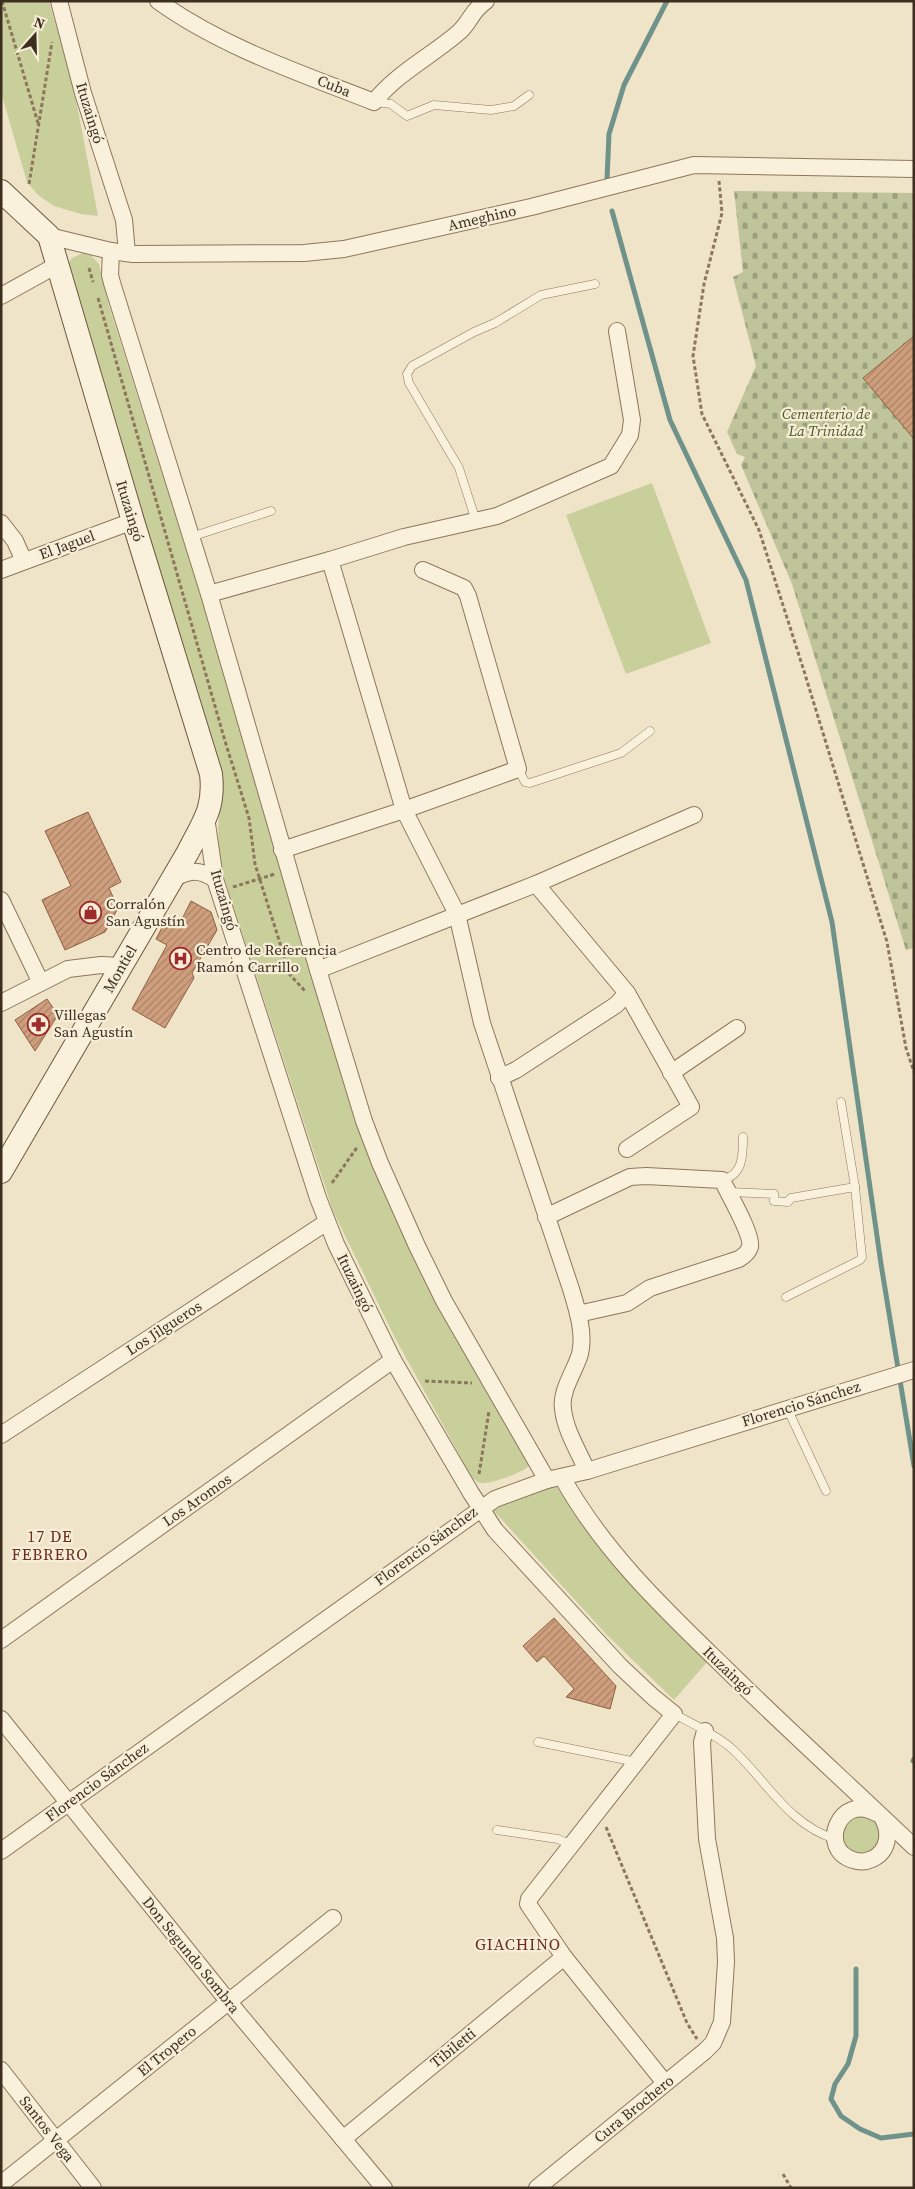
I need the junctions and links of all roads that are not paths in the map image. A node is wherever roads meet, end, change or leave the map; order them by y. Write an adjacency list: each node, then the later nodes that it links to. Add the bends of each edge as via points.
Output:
1 (59, 1): 9 (street, Ituzaingó, via 83,93 124,220)
2 (158, 1): 5 (street, Cuba, via 255,54)
3 (486, 1): 5 (street, via 475,9 459,33 387,85)
4 (529, 95): 5 (lane, via 514,106 490,110 434,105 407,116 391,104)
5 (374, 102)
6 (914, 169): 9 (street, Ameghino, via 694,165 531,207 324,252 165,255)
7 (1, 191): 8 (street, Ameghino)
8 (49, 236): 9 (street, Ameghino); 10 (street, Ameghino)
9 (119, 252): 18 (street, Ituzaingó, via 110,274 112,283)
10 (58, 264): 12 (street); 15 (street, Ituzaingó)
11 (595, 284): 16 (lane, via 542,295 496,323 412,366 407,374 408,383 459,468)
12 (1, 296)
13 (618, 331): 16 (street, via 632,420 630,435 611,466)
14 (272, 511): 18 (lane)
15 (133, 521): 20 (street, El Jaguel); 28 (street, Ituzaingó, via 211,774 212,798)
16 (477, 522): 19 (street, via 404,537)
17 (1, 523): 20 (street, via 15,541)
18 (192, 537): 23 (street, Ituzaingó)
19 (330, 560): 23 (street); 26 (street)
20 (24, 561): 21 (street, El Jaguel)
21 (1, 570)
22 (423, 570): 25 (street, via 464,588 468,596)
23 (209, 594): 29 (street, Ituzaingó)
24 (650, 731): 25 (lane, via 621,754 530,783 525,782)
25 (518, 768): 26 (street)
26 (404, 810): 29 (street); 34 (street)
27 (694, 814): 31 (street)
28 (206, 817): 30 (street, Montiel); 32 (street, Ituzaingó)
29 (282, 850): 36 (street, Ituzaingó)
30 (173, 880): 32 (street, via 185,872 204,872); 35 (street, Montiel)
31 (536, 884): 34 (street); 38 (street)
32 (218, 886): 50 (street, Ituzaingó)
33 (1, 900): 37 (street)
34 (457, 914): 36 (street); 42 (street, via 482,1023)
35 (121, 966): 37 (street, via 68,969); 46 (street, Montiel)
36 (318, 970): 58 (street, Ituzaingó, via 364,1121 398,1206 444,1301)
37 (40, 981): 39 (street)
38 (628, 994): 41 (street); 42 (street, via 616,1005)
39 (1, 1003)
40 (737, 1028): 41 (street)
41 (671, 1073): 45 (street, via 691,1107)
42 (499, 1078): 49 (street)
43 (841, 1102): 48 (lane)
44 (742, 1137): 47 (lane, via 743,1160)
45 (627, 1149)
46 (1, 1172)
47 (724, 1186): 48 (lane, via 774,1194 774,1201 788,1202 791,1198); 49 (street, via 646,1176 630,1177); 52 (street, via 749,1239 750,1246 745,1256 650,1288 627,1303)
48 (855, 1187): 51 (lane, via 862,1257)
49 (546, 1217): 52 (street)
50 (327, 1222): 53 (street, Ituzaingó); 56 (street, Los Jilgueros)
51 (786, 1297)
52 (578, 1314): 57 (street, via 580,1352 563,1408)
53 (394, 1360): 60 (street, Ituzaingó); 61 (street, Los Aromos)
54 (914, 1370): 55 (street, Florencio Sánchez)
55 (787, 1408): 57 (street, Florencio Sánchez); 59 (lane)
56 (1, 1435)
57 (587, 1470): 58 (street, Florencio Sánchez)
58 (554, 1478): 60 (street, Florencio Sánchez, via 495,1498); 67 (street, Ituzaingó, via 648,1593)
59 (826, 1491)
60 (480, 1507): 62 (street, Ituzaingó, via 509,1546 620,1666); 68 (street, Florencio Sánchez)
61 (1, 1640)
62 (674, 1714): 64 (lane); 66 (street)
63 (1, 1719): 68 (street, Don Segundo Sombra)
64 (705, 1731): 72 (lane, via 731,1748 794,1816 810,1828); 81 (street, Cura Brochero, via 702,1742 707,1839 725,1938 722,2022 713,2043)
65 (538, 1742): 66 (lane)
66 (636, 1762): 73 (street)
67 (846, 1783): 69 (street, via 850,1798); 70 (street, Ituzaingó)
68 (68, 1802): 76 (street, Florencio Sánchez); 79 (street, Don Segundo Sombra)
69 (846, 1813): 70 (street, via 862,1808); 72 (street, via 836,1826)
70 (880, 1817): 74 (street, Ituzaingó); 75 (street, via 888,1833)
71 (497, 1830): 73 (lane, via 558,1839)
72 (835, 1839): 75 (street, via 841,1852 855,1860 872,1859)
73 (571, 1845): 78 (street, via 528,1904)
74 (913, 1845): 75 (street)
75 (884, 1849)
76 (1, 1851)
77 (333, 1918): 79 (street, El Tropero)
78 (564, 1957): 81 (street); 82 (street, Tibiletti)
79 (228, 2001): 82 (street, Don Segundo Sombra); 83 (street, El Tropero)
80 (1, 2070): 83 (street, Santos Vega)
81 (665, 2084): 87 (street, Cura Brochero)
82 (343, 2139): 86 (street, Don Segundo Sombra)
83 (56, 2140): 84 (street, El Tropero); 85 (street, Santos Vega)
84 (1, 2184)
85 (93, 2188)
86 (384, 2188)
87 (537, 2188)

